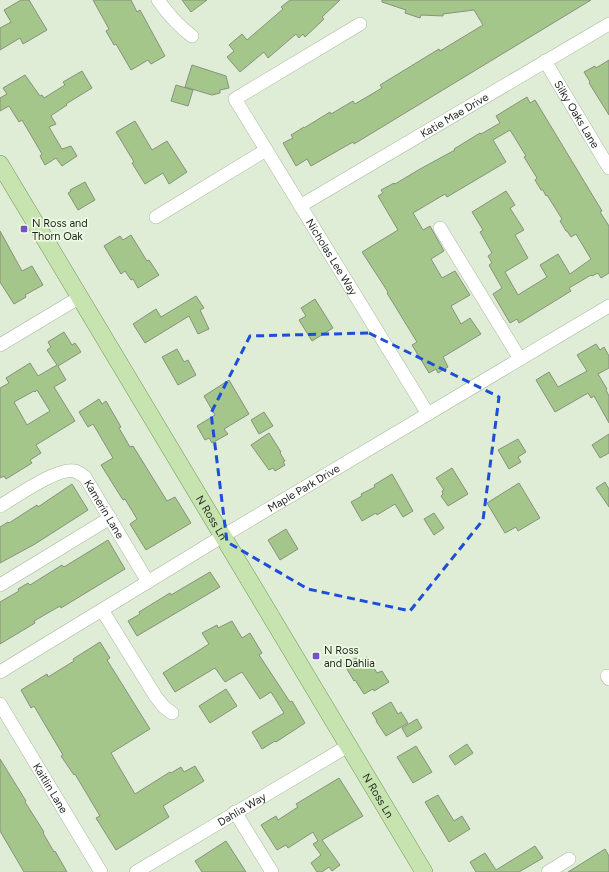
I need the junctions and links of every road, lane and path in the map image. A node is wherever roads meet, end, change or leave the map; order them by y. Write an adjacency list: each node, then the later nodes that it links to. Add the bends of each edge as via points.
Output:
1 (158, 0): 4 (street, via 167,14)
2 (360, 24): 6 (street, Nicholas Lee Way, via 235,99)
3 (608, 26): 5 (street, Katie Mae Drive)
4 (192, 36)
5 (545, 61): 8 (street, Silky Oaks Lane); 9 (street, Katie Mae Drive)
6 (266, 150): 9 (street, Nicholas Lee Way); 10 (street)
7 (0, 164): 12 (main road, N Ross Ln)
8 (609, 168)
9 (300, 206): 16 (street, Nicholas Lee Way)
10 (156, 217)
11 (440, 228): 15 (street)
12 (80, 297): 14 (street); 19 (main road, N Ross Ln)
13 (609, 306): 15 (street, Maple Park Drive)
14 (0, 344)
15 (520, 360): 16 (street, Maple Park Drive)
16 (428, 414): 19 (street, Maple Park Drive)
17 (0, 506): 18 (street, Kamerin Lane, via 54,474 76,471 85,477)
18 (110, 518): 20 (street, Kamerin Lane); 21 (street)
19 (223, 536): 20 (street, Maple Park Drive); 26 (main road, N Ross Ln)
20 (148, 582): 22 (street, Maple Park Drive)
21 (0, 585)
22 (102, 610): 23 (street, Maple Park Drive); 25 (street, via 156,697)
23 (0, 672)
24 (0, 704): 29 (street, Kaitlin Lane)
25 (172, 713)
26 (348, 746): 27 (street, Dahlia Way); 32 (main road, N Ross Ln)
27 (235, 812): 30 (street, Dahlia Way); 31 (street)
28 (569, 859): 33 (street)
29 (101, 872)
30 (136, 872)
31 (272, 872)
32 (424, 872)
33 (548, 872)

